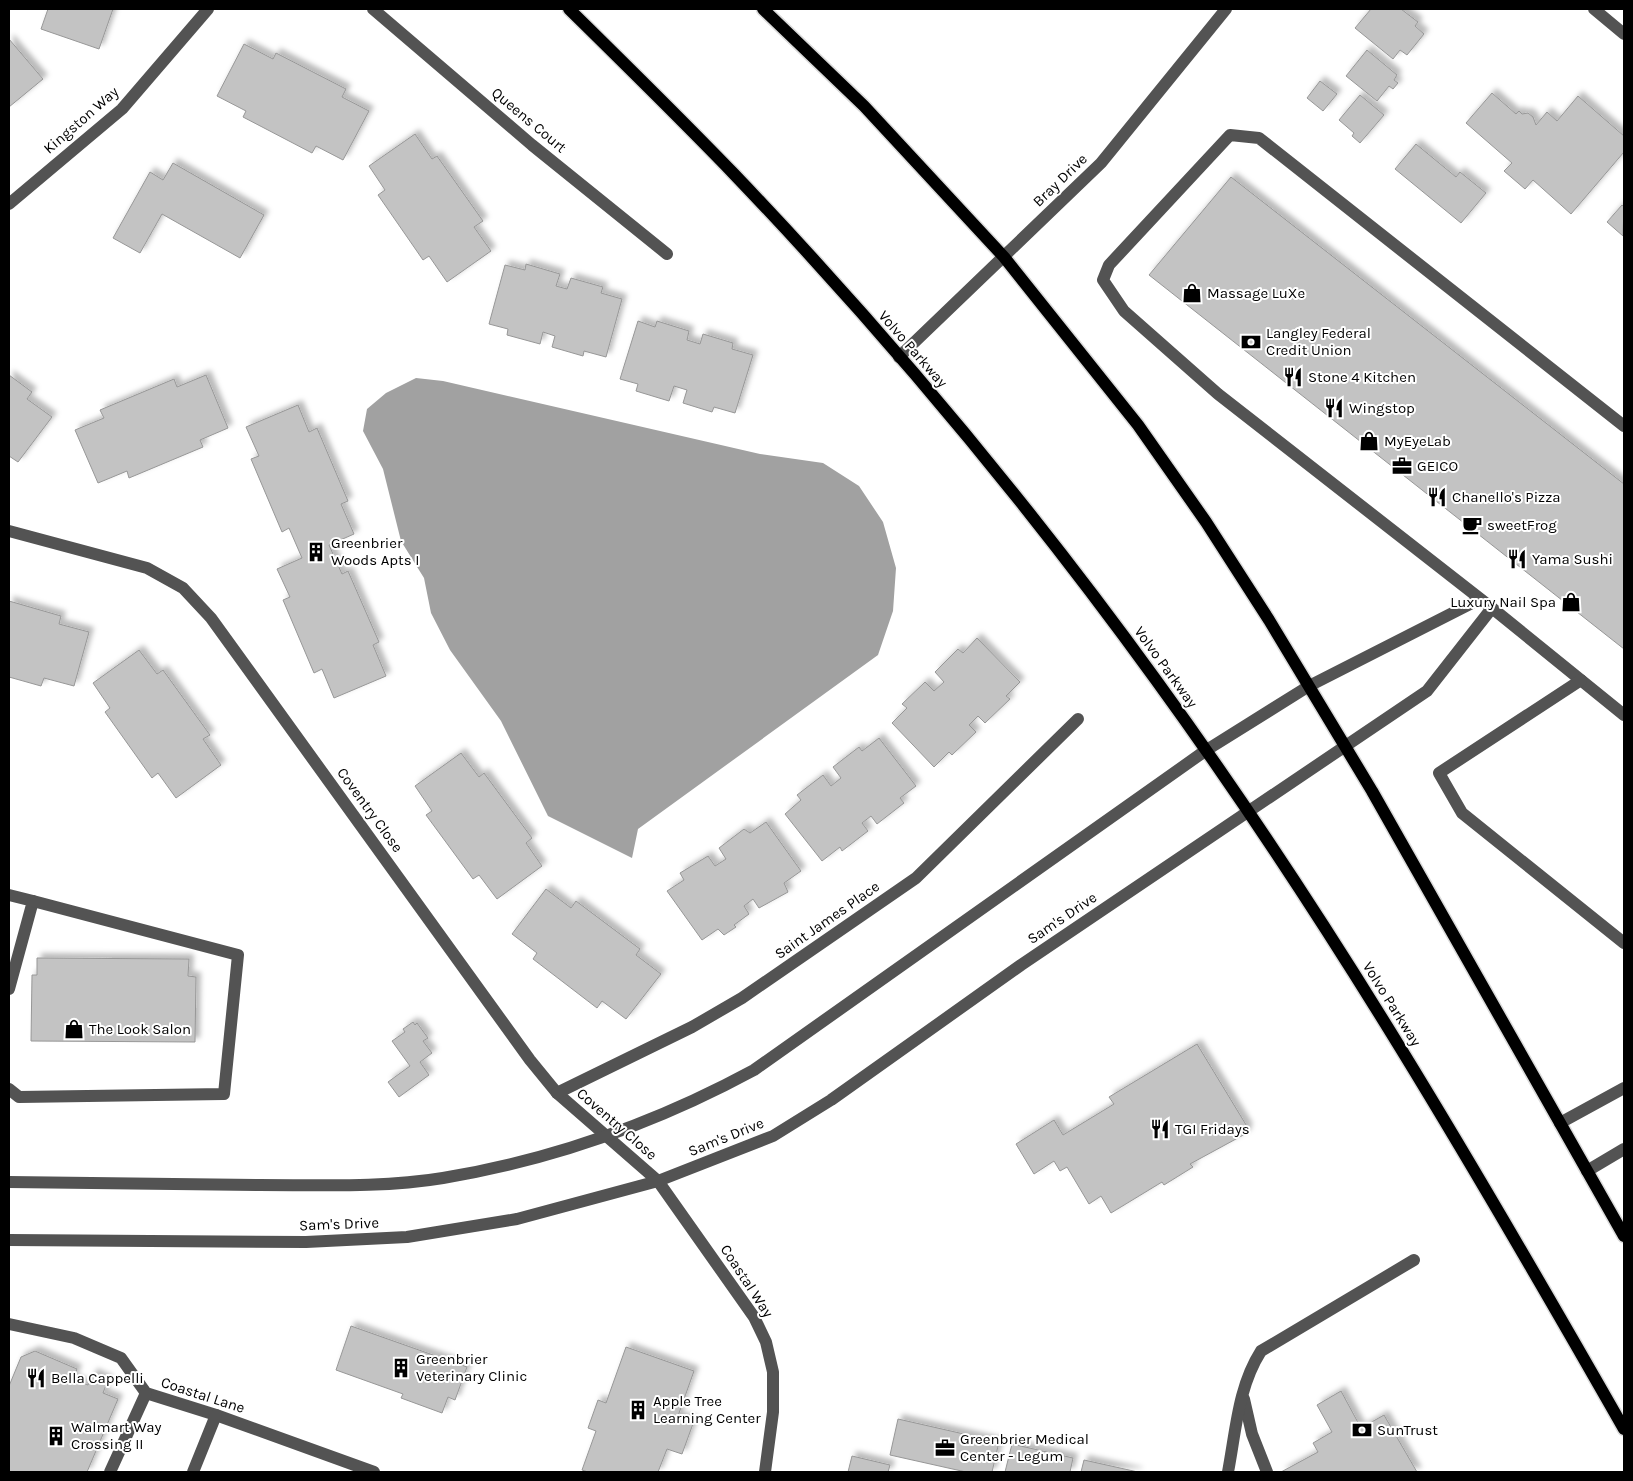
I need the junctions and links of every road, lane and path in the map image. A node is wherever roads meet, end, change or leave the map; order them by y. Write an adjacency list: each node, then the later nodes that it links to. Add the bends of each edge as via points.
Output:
1 (208, 9): 8 (street, Kingston Way, via 122,109)
2 (373, 9): 9 (street, Queens Court, via 532,145)
3 (569, 9): 11 (main road, Volvo Parkway, via 733,174)
4 (763, 9): 10 (main road, via 864,106)
5 (1226, 9): 10 (street, Bray Drive, via 1101,163)
6 (1594, 9): 7 (street)
7 (1624, 34)
8 (9, 204)
9 (667, 254)
10 (1004, 257): 11 (street, Bray Drive); 17 (main road, via 1144,433 1206,522)
11 (899, 357): 21 (main road, Volvo Parkway, via 1039,525 1156,680)
12 (1624, 426): 14 (street, via 1259,138 1230,135 1109,264 1103,280 1124,311 1218,394)
13 (9, 531): 29 (street, Coventry Close, via 147,568 183,588 211,618)
14 (1480, 599): 15 (street); 17 (street)
15 (1492, 608): 16 (street); 20 (street, Sam's Drive, via 1427,691)
16 (1581, 680): 18 (street); 25 (street, via 1439,773 1462,813)
17 (1309, 686): 20 (main road); 21 (street)
18 (1624, 715)
19 (1078, 719): 29 (street, Saint James Place, via 916,878 742,998 692,1027)
20 (1345, 747): 22 (street, Sam's Drive); 30 (main road)
21 (1205, 751): 22 (main road, Volvo Parkway); 31 (street, via 754,1070 712,1093)
22 (1248, 813): 34 (street, Sam's Drive, via 1021,965 831,1100 773,1136); 43 (main road, Volvo Parkway, via 1392,1033 1496,1205)
23 (9, 895): 24 (street)
24 (33, 901): 26 (street); 28 (street, via 238,955 224,1094 19,1097)
25 (1624, 943)
26 (9, 988)
27 (1624, 1088): 30 (street)
28 (9, 1089)
29 (557, 1094): 31 (street, Coventry Close)
30 (1560, 1123): 33 (main road)
31 (605, 1136): 34 (street, Coventry Close); 35 (street, via 540,1156 451,1177 358,1186)
32 (1624, 1149): 33 (street)
33 (1588, 1172): 36 (main road)
34 (658, 1181): 37 (street, Sam's Drive, via 517,1219 407,1237 306,1242); 47 (street, Coastal Way, via 754,1317 766,1342 773,1372 773,1412)
35 (9, 1182)
36 (1624, 1236)
37 (9, 1240)
38 (1414, 1260): 40 (street, via 1261,1350)
39 (9, 1324): 41 (street, Coastal Lane, via 74,1338 121,1358)
40 (1242, 1392): 48 (street); 49 (street, via 1252,1434)
41 (146, 1393): 42 (street, Coastal Lane); 44 (street)
42 (216, 1416): 45 (street); 46 (street, Coastal Lane)
43 (1624, 1429)
44 (110, 1472)
45 (193, 1472)
46 (374, 1472)
47 (765, 1472)
48 (1228, 1472)
49 (1267, 1472)

